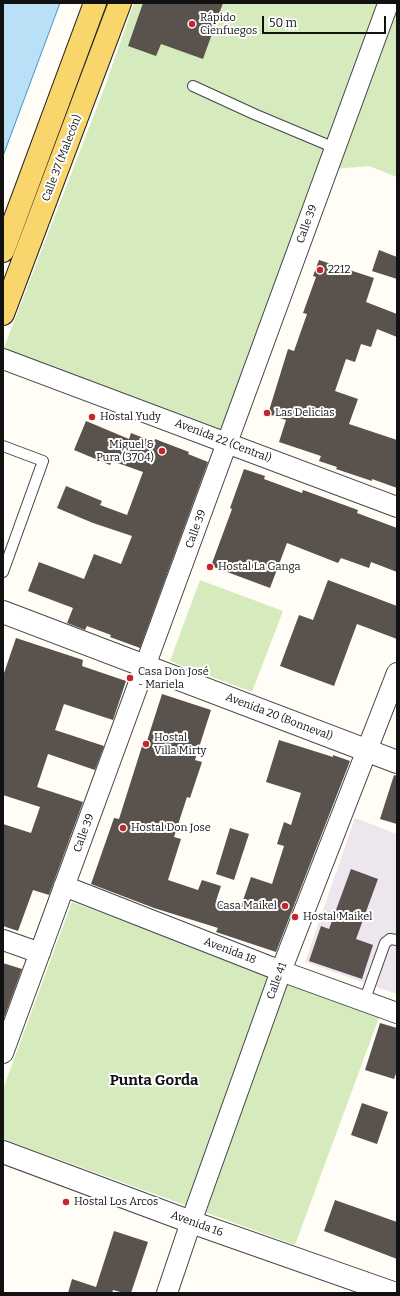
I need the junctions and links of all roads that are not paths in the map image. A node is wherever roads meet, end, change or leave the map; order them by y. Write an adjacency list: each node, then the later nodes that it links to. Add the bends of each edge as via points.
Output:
1 (95, 3): 6 (main road, Calle 37 (Malecón))
2 (120, 3): 7 (main road, Calle 37 (Malecón))
3 (390, 5): 5 (street, Calle 39)
4 (193, 86): 5 (lane)
5 (335, 148): 9 (street, Calle 39)
6 (3, 250)
7 (3, 314)
8 (3, 359): 9 (street, Avenida 22 (Central))
9 (227, 443): 11 (street, Avenida 22 (Central)); 14 (street, Calle 39)
10 (3, 446): 12 (lane, via 43,461)
11 (397, 507)
12 (3, 572)
13 (3, 612): 14 (street, Avenida 20 (Bonneval))
14 (145, 666): 16 (street, Avenida 20 (Bonneval)); 18 (street, Calle 39)
15 (397, 673): 16 (street, Calle 41)
16 (366, 750): 17 (street, Avenida 20 (Bonneval)); 22 (street, Calle 41)
17 (397, 762)
18 (64, 886): 21 (street, Calle 39); 22 (street, Avenida 18)
19 (3, 940): 21 (street)
20 (397, 940): 23 (lane, via 385,943)
21 (40, 953): 25 (street, Calle 39)
22 (281, 971): 23 (street, Avenida 18); 27 (street, Calle 41)
23 (364, 1002): 24 (street, Avenida 18)
24 (397, 1013)
25 (3, 1053)
26 (3, 1152): 27 (street, Avenida 16)
27 (191, 1222): 28 (street, Calle 41); 29 (street, Avenida 16)
28 (167, 1293)
29 (393, 1293)

